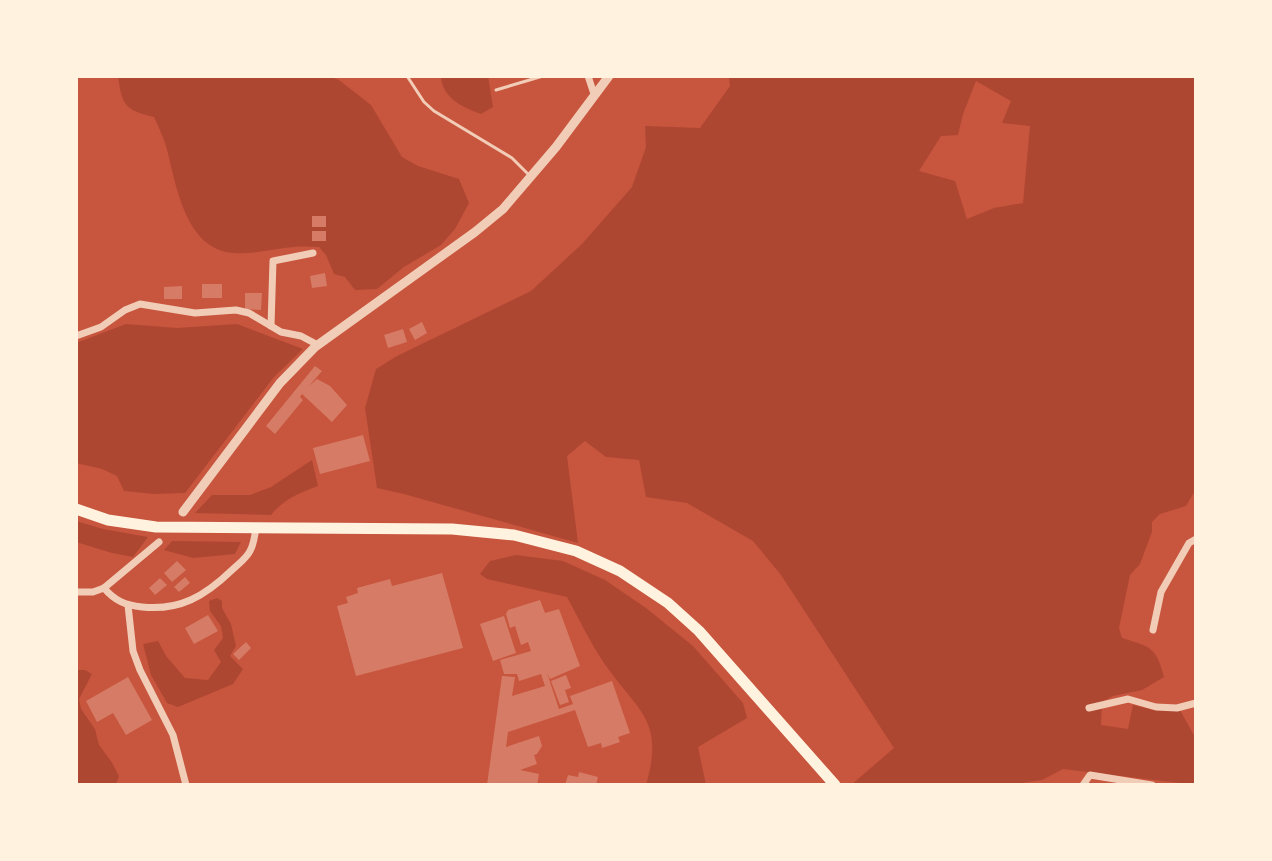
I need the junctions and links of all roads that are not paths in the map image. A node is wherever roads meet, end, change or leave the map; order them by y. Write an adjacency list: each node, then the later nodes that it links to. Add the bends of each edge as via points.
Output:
1 (407, 76): 7 (lane, via 434,111 512,158)
2 (543, 76): 5 (lane)
3 (588, 76): 6 (street)
4 (609, 76): 6 (street)
5 (496, 90)
6 (594, 94): 7 (street)
7 (532, 178): 11 (street, via 475,232)
8 (313, 253): 9 (street, via 273,261)
9 (271, 326): 10 (street, via 236,310 195,313 140,304); 11 (street)
10 (76, 336)
11 (318, 345): 13 (street, via 280,383)
12 (76, 509): 14 (highway, via 156,527)
13 (183, 512)
14 (256, 527): 19 (street, via 246,557 193,600 158,609); 24 (highway, via 452,529 514,535 576,551 620,571 699,631)
15 (1196, 539): 20 (street, via 1161,592)
16 (159, 542): 17 (street)
17 (104, 588): 18 (street); 19 (street, via 114,600)
18 (76, 592)
19 (128, 605): 23 (street, via 133,651 173,735)
20 (1153, 630)
21 (1196, 703): 22 (street, via 1156,707 1128,699)
22 (1089, 708)
23 (186, 785)
24 (835, 785)
25 (1083, 785): 26 (street, via 1090,775)
26 (1152, 785)

